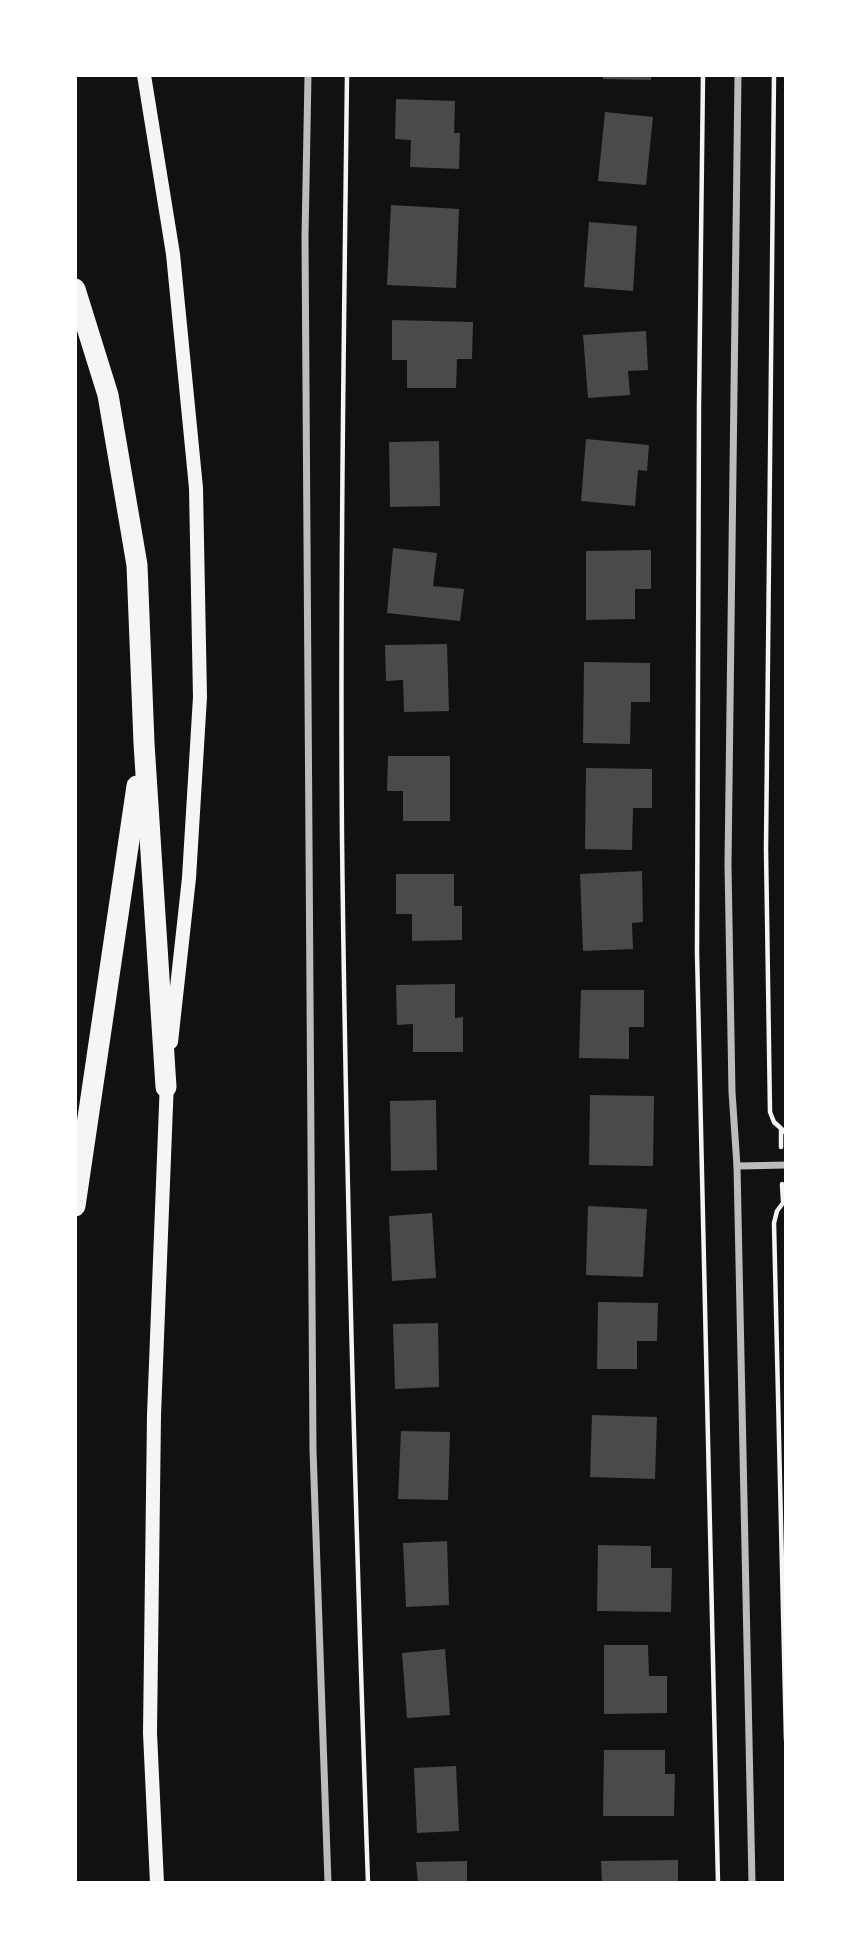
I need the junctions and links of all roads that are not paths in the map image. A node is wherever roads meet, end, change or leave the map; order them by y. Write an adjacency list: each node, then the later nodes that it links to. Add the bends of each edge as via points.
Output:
1 (144, 75): 6 (main road, via 173,254 196,502 199,711 190,878)
2 (308, 75): 11 (street, via 312,1436)
3 (738, 75): 8 (street, via 728,865)
4 (75, 289): 5 (highway, via 108,395 137,565)
5 (144, 743): 6 (highway); 9 (highway)
6 (166, 1087): 10 (main road, via 154,1415 150,1733)
7 (786, 1165): 8 (street)
8 (737, 1166): 12 (street)
9 (75, 1206)
10 (157, 1883)
11 (328, 1883)
12 (752, 1883)

